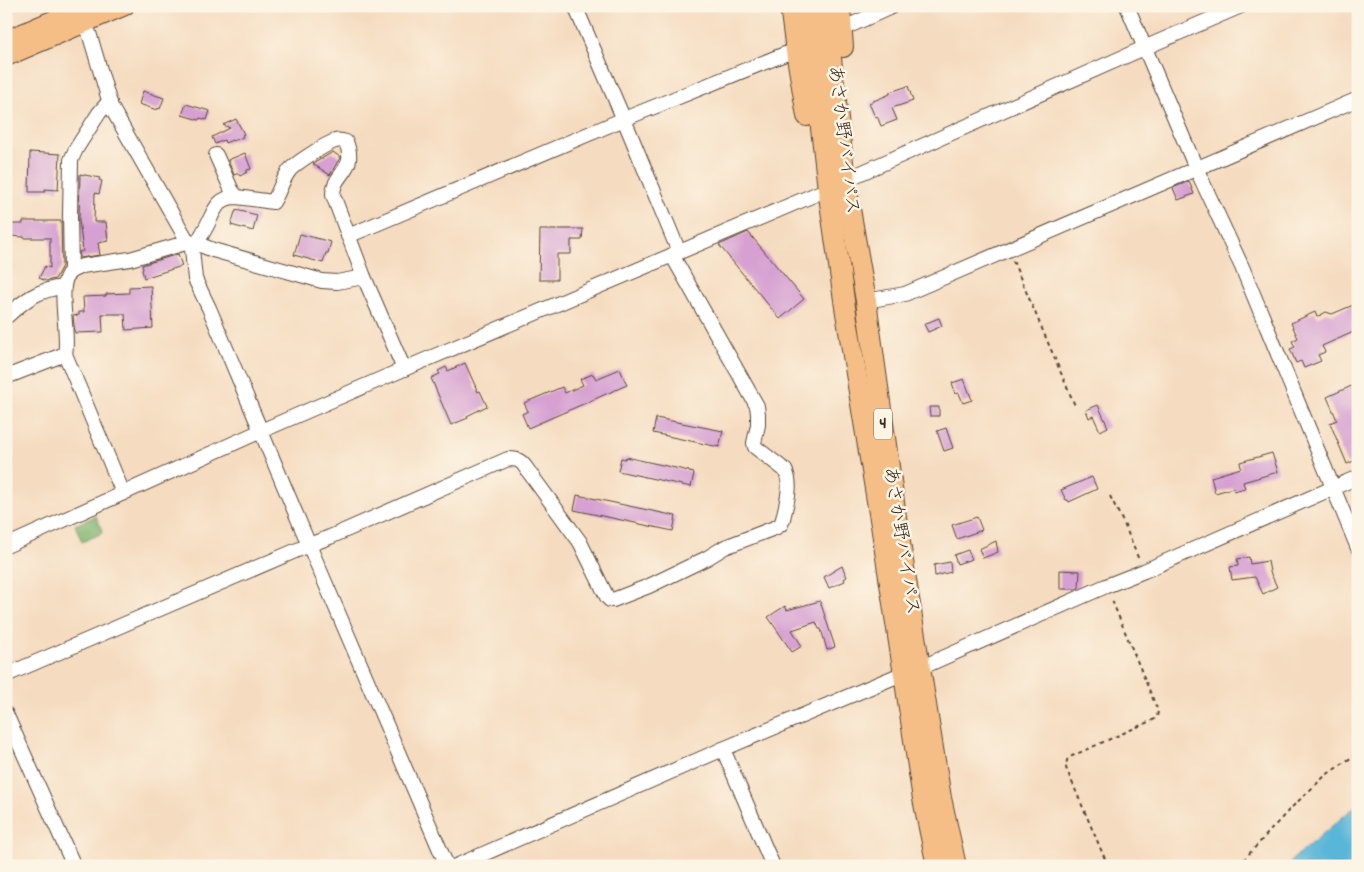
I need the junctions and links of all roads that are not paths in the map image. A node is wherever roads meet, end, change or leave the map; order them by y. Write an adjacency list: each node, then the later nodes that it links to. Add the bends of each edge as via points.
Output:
1 (125, 6): 10 (main road)
2 (575, 6): 18 (street)
3 (790, 6): 21 (highway, via 815,166)
4 (807, 6): 21 (highway, あさか野バイパス / 4)
5 (825, 6): 21 (highway, あさか野バイパス / 4)
6 (840, 6): 11 (highway)
7 (893, 6): 11 (street)
8 (1127, 6): 13 (street)
9 (1241, 6): 13 (street)
10 (82, 11): 12 (main road); 15 (main road); 17 (street)
11 (847, 28): 21 (highway, 4, via 850,143)
12 (6, 40)
13 (1144, 48): 20 (street); 21 (street)
14 (785, 54): 18 (street)
15 (6, 57)
16 (1358, 99): 20 (street)
17 (110, 103): 24 (street); 26 (street, via 99,113 71,160)
18 (624, 119): 23 (street); 25 (street)
19 (216, 155): 22 (street)
20 (1196, 168): 29 (street, via 904,294); 36 (street, via 1242,267)
21 (836, 185): 25 (street); 29 (highway, あさか野バイパス / 4); 41 (highway, あさか野バイパス / 4)
22 (237, 197): 23 (street, via 273,202 294,166 334,141 344,141 349,149 349,164 335,184 333,195); 24 (street, via 216,206)
23 (348, 236): 27 (street)
24 (194, 243): 26 (street); 27 (street, via 322,281); 34 (street, via 195,279)
25 (676, 254): 32 (street); 38 (street, via 757,406 759,417 754,447 788,475 789,488 780,525 725,547 649,586 610,600 580,542 521,461 508,459)
26 (70, 271): 28 (street, via 65,276)
27 (364, 277): 32 (street)
28 (63, 287): 30 (street, via 35,295); 31 (street)
29 (866, 301): 41 (highway, あさか野バイパス / 4, via 896,514)
30 (6, 317)
31 (65, 354): 33 (street); 37 (street)
32 (404, 369): 34 (street)
33 (6, 378)
34 (261, 432): 37 (street); 38 (street)
35 (1358, 477): 36 (street)
36 (1333, 488): 40 (street); 41 (street)
37 (123, 492): 39 (street)
38 (309, 545): 42 (street); 46 (street)
39 (6, 546)
40 (1358, 548)
41 (912, 671): 44 (street); 49 (highway, あさか野バイパス / 4, via 923,799); 50 (highway, あさか野バイパス / 4)
42 (6, 675)
43 (6, 714): 45 (street)
44 (723, 749): 47 (street); 48 (street)
45 (74, 866)
46 (447, 866)
47 (456, 866)
48 (773, 866)
49 (937, 866)
50 (956, 866)

